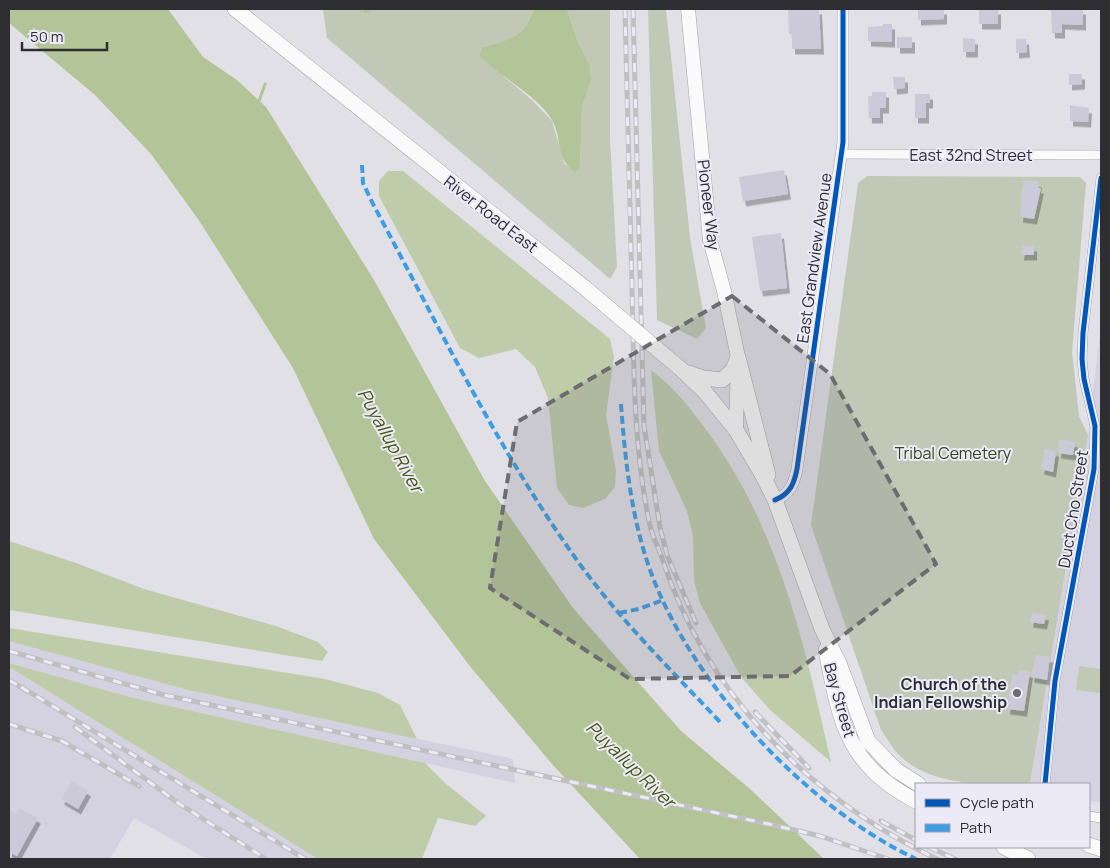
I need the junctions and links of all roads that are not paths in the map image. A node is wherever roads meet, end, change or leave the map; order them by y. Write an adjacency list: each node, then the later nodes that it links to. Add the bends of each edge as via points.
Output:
1 (235, 9): 8 (main road, River Road East, bridge, via 585,288)
2 (688, 9): 7 (main road, Pioneer Way, via 710,240)
3 (843, 9): 4 (street, East Grandview Avenue)
4 (841, 154): 5 (street, East 32nd Street); 10 (street, East Grandview Avenue, via 797,469 791,489)
5 (1101, 156)
6 (1101, 178): 13 (street, Duct Cho Street, via 1082,360 1095,426 1094,469 1055,681)
7 (738, 357): 8 (main road, via 733,370 722,380 703,378); 9 (main road, Pioneer Way); 10 (main road)
8 (682, 370): 9 (main road, River Road East)
9 (736, 430): 10 (main road, River Road East)
10 (774, 500): 11 (main road, Bay Street)
11 (822, 629): 12 (main road, Bay Street, via 868,741 890,765); 14 (main road, Bay Street, via 832,683 845,726 858,754 880,778)
12 (917, 783)
13 (1045, 783)
14 (915, 800)
15 (1006, 848): 16 (main road)
16 (1028, 859)

